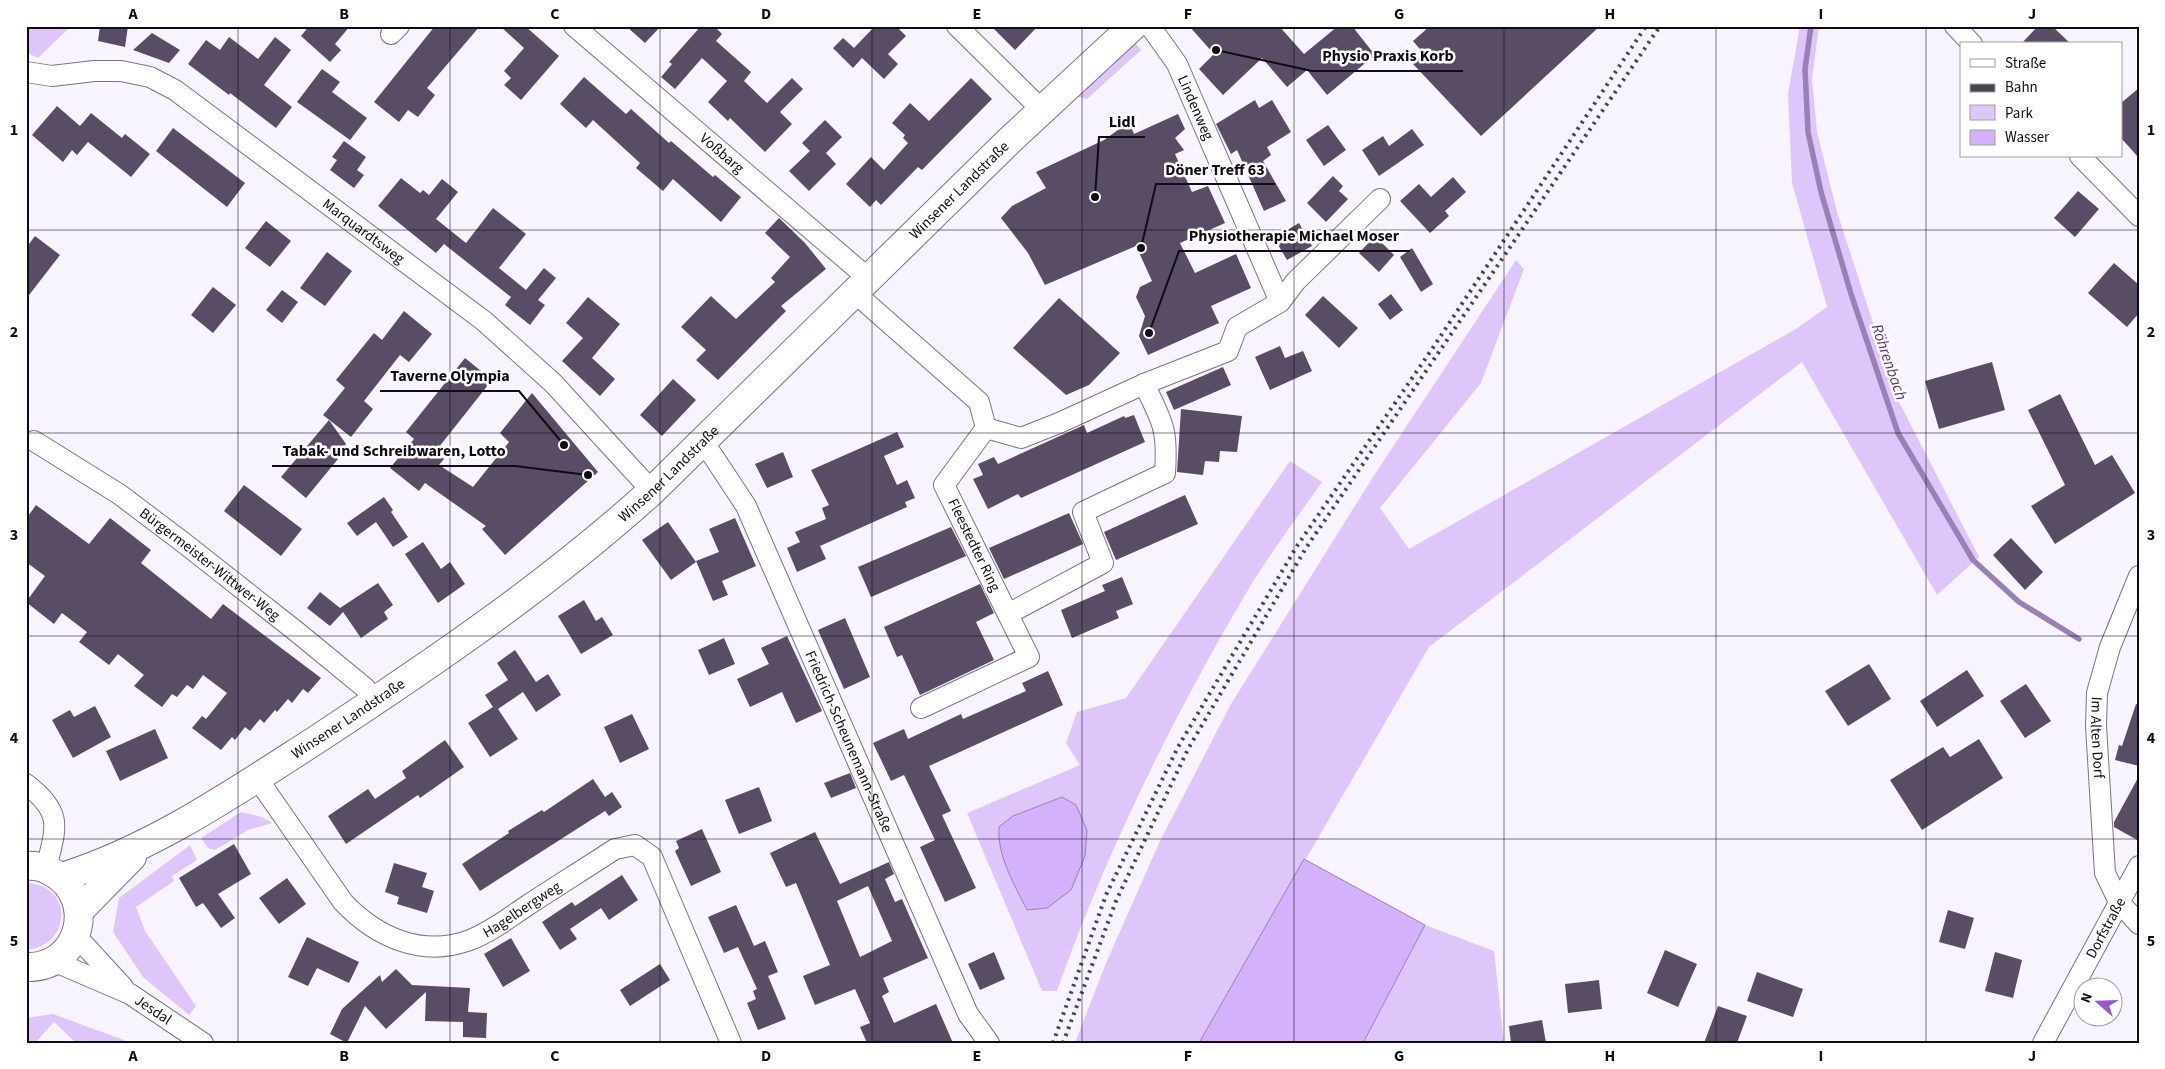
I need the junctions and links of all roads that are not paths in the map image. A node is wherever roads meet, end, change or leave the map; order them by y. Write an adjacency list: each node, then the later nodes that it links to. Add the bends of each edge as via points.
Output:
1 (574, 26): 11 (street, Voßbarg)
2 (957, 26): 7 (street)
3 (1955, 26): 5 (street)
4 (1136, 27): 7 (street, Winsener Landstraße); 12 (street, Lindenweg, via 1177,64)
5 (1970, 42)
6 (26, 72): 17 (street, Marquardtsweg, via 52,76 121,71 150,77 175,90 484,321 553,383)
7 (1042, 110): 11 (street, Winsener Landstraße)
8 (2082, 158): 10 (street)
9 (1380, 199): 12 (street, via 1296,281)
10 (2139, 216)
11 (862, 286): 14 (street, via 979,402); 16 (street, Winsener Landstraße)
12 (1280, 302): 13 (street, via 1237,327 1228,351)
13 (1144, 384): 14 (street, via 1021,438); 19 (street, via 1164,424 1167,442 1165,473 1083,512 1102,563)
14 (986, 428): 19 (street, Fleestedter Ring, via 944,485)
15 (34, 441): 20 (street, Bürgermeister-Wittwer-Weg, via 119,494 184,543 305,638)
16 (702, 443): 17 (street, Winsener Landstraße); 35 (street, Friedrich-Scheunemann-Straße, via 746,506 968,1014)
17 (652, 491): 20 (street, Winsener Landstraße, via 533,590)
18 (2139, 576): 27 (street, Im Alten Dorf, via 2110,647 2098,693 2096,726 2105,873)
19 (1008, 614): 21 (street, Fleestedter Ring, via 1029,657)
20 (376, 700): 22 (street, Winsener Landstraße)
21 (921, 708)
22 (257, 778): 24 (street, Winsener Landstraße); 34 (street, Hagelbergweg, via 343,902 370,928 414,944 445,946 476,937 615,849 635,845 652,857)
23 (26, 784): 26 (street, via 50,806 56,823)
24 (144, 846): 26 (street, Winsener Landstraße, via 92,868); 28 (street, Winsener Landstraße)
25 (2139, 866): 27 (street, Dorfstraße)
26 (45, 871): 28 (street, via 70,887)
27 (2119, 902): 29 (street, Im Alten Dorf); 36 (street, Dorfstraße)
28 (78, 924): 30 (street, Winsener Landstraße, via 66,951); 32 (street, Jesdal)
29 (2139, 924)
30 (53, 961): 31 (street); 32 (street, Jesdal)
31 (26, 967)
32 (130, 994): 33 (street, Jesdal)
33 (203, 1043)
34 (732, 1043)
35 (989, 1043)
36 (2043, 1043)

